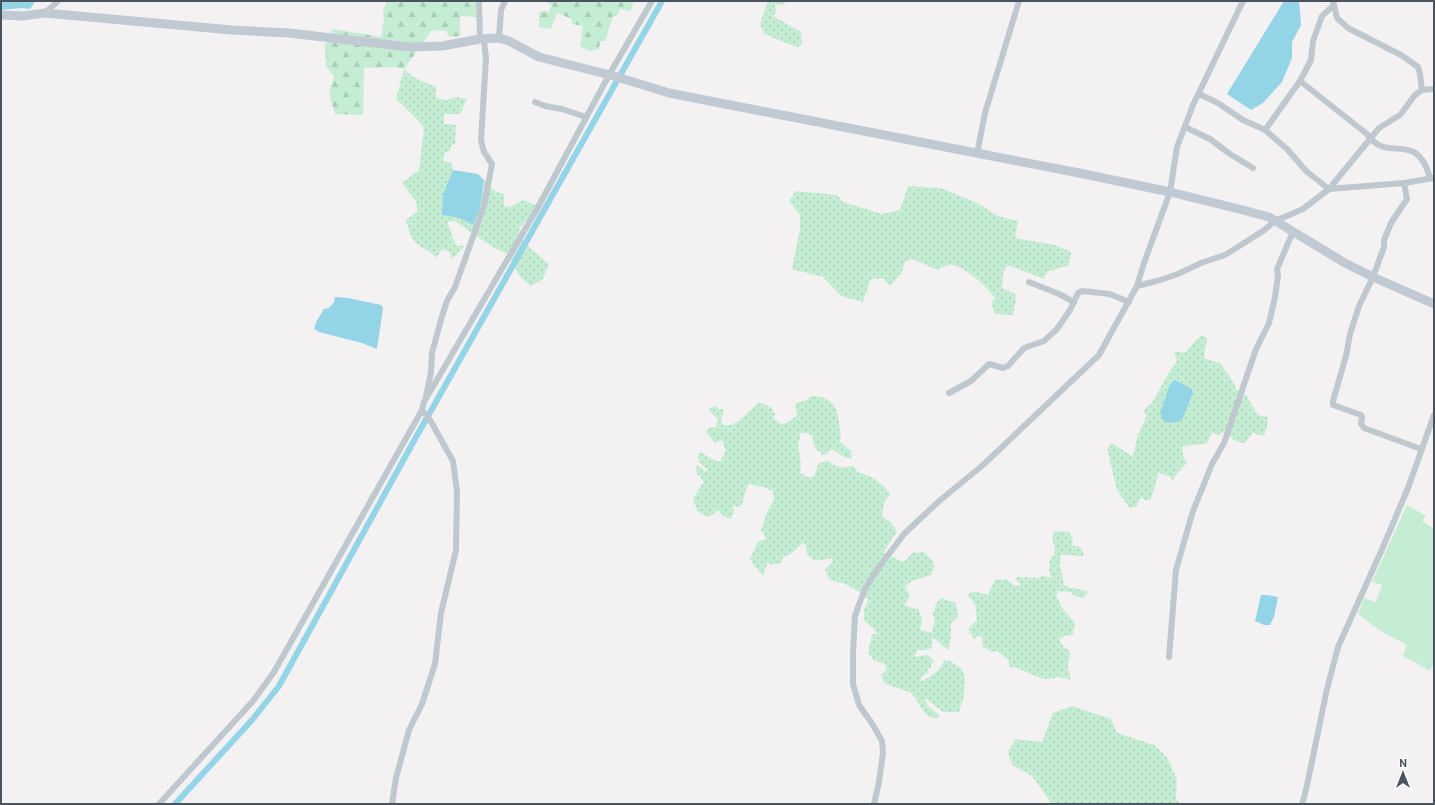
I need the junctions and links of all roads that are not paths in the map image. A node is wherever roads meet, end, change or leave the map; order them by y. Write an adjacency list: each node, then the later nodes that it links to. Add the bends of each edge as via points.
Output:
1 (58, 1): 8 (street)
2 (480, 1): 11 (street)
3 (504, 1): 10 (street)
4 (652, 1): 12 (street)
5 (1019, 1): 22 (street, via 985,113)
6 (1243, 1): 16 (street)
7 (1334, 3): 13 (street, via 1322,16 1313,41 1310,60); 15 (street, via 1337,18 1348,28 1401,55 1418,67)
8 (45, 14): 9 (main road); 11 (main road, via 289,33 409,47 442,46)
9 (1, 16)
10 (499, 38): 11 (main road); 12 (main road, via 539,57)
11 (480, 39): 37 (street, via 484,41 486,58 481,140 484,152 492,164 484,206 442,316 432,353 431,372)
12 (612, 76): 18 (street); 22 (main road, via 669,93)
13 (1300, 81): 20 (street); 21 (street)
14 (1434, 89): 15 (street)
15 (1422, 90): 21 (street, via 1400,115 1379,128)
16 (1199, 94): 19 (street); 20 (street)
17 (535, 102): 18 (street)
18 (586, 117): 37 (street, via 537,209)
19 (1184, 127): 23 (street, via 1210,139); 27 (street, via 1177,147)
20 (1265, 130): 26 (street)
21 (1371, 139): 24 (street, via 1380,146 1402,148 1420,156); 26 (street)
22 (977, 154): 27 (main road)
23 (1253, 168)
24 (1432, 178): 25 (street)
25 (1404, 182): 26 (street); 30 (street, via 1407,199 1391,223)
26 (1328, 189): 28 (street, via 1303,209)
27 (1170, 192): 28 (main road, via 1269,217); 32 (street)
28 (1275, 221): 29 (main road); 32 (street, via 1225,255 1164,279)
29 (1294, 232): 30 (main road); 41 (street, via 1277,269 1275,298 1269,323 1256,349 1224,443 1212,464 1191,518 1176,570)
30 (1373, 277): 35 (main road); 40 (street, via 1359,306 1350,334 1334,405 1361,416 1364,428)
31 (1029, 282): 33 (street)
32 (1138, 286): 34 (street)
33 (1074, 302): 34 (street, via 1078,293 1082,291 1110,294); 36 (street, via 1057,329 1044,341 1024,348 1008,366 1003,368 990,364 971,381)
34 (1129, 302): 44 (street, via 1099,355 983,465 904,534 865,589 856,616 853,684 859,705 882,741 883,753)
35 (1434, 304)
36 (949, 393)
37 (424, 402): 38 (street)
38 (424, 412): 42 (street, via 270,678 254,701); 43 (street, via 453,461 457,492 456,550 441,613 435,664 422,704 410,730 396,778)
39 (1434, 415): 40 (street)
40 (1421, 449): 45 (street, via 1408,488 1338,647)
41 (1169, 657)
42 (159, 804)
43 (392, 804)
44 (874, 804)
45 (1302, 804)

